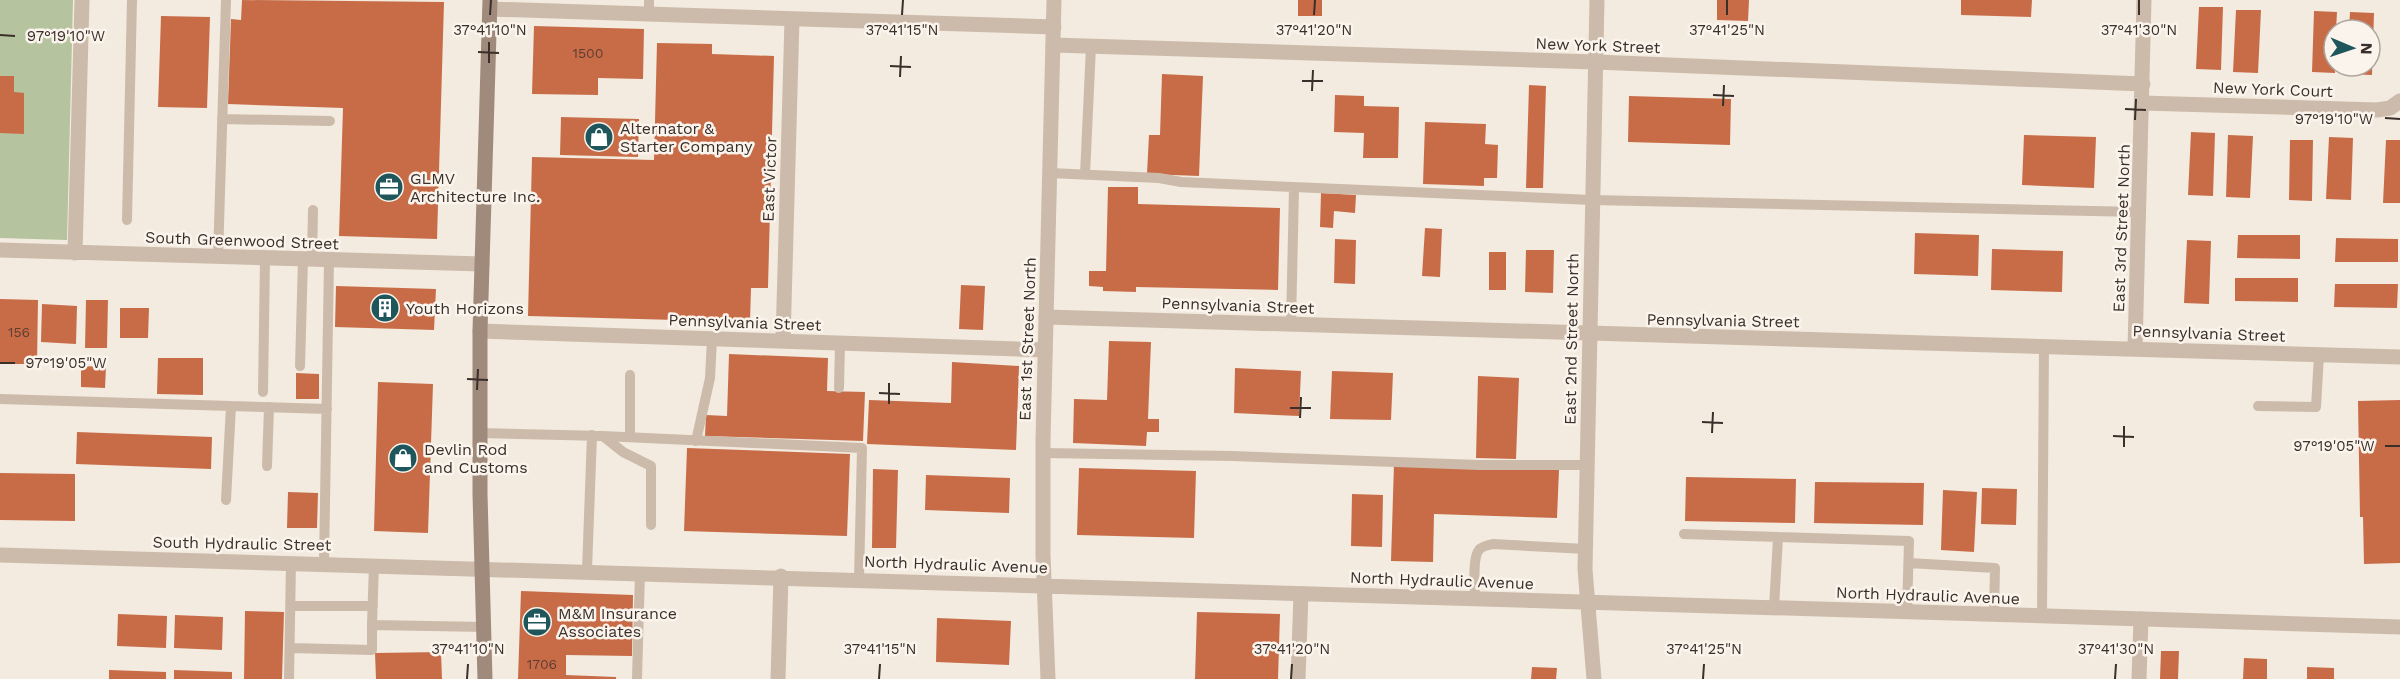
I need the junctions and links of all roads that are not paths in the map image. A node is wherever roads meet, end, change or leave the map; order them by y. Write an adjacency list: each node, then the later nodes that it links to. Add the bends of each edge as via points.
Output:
1 (82, 0): 27 (street)
2 (132, 0): 25 (lane)
3 (226, 0): 17 (lane)
4 (1054, 0): 10 (street, East 1st Street North)
5 (1597, 0): 13 (street, East 2nd Street North)
6 (2144, 0): 14 (street, East 3rd Street North)
7 (490, 5): 8 (street); 32 (main road)
8 (649, 7): 9 (street)
9 (792, 19): 10 (street); 38 (street, East Victor)
10 (1054, 27): 11 (street, East 1st Street North)
11 (1053, 45): 12 (street, New York Street); 19 (street, East 1st Street North)
12 (1090, 46): 13 (street, New York Street); 20 (lane)
13 (1595, 62): 14 (street, New York Street); 22 (street, East 2nd Street North)
14 (2143, 84): 16 (street, East 3rd Street North)
15 (2400, 101): 16 (street, New York Court, via 2377,110)
16 (2142, 103): 24 (street, East 3rd Street North)
17 (222, 119): 18 (lane); 28 (lane)
18 (330, 121)
19 (1050, 173): 20 (lane); 33 (street, East 1st Street North)
20 (1086, 175): 21 (lane)
21 (1294, 188): 22 (lane); 34 (lane)
22 (1592, 200): 24 (lane); 36 (street, East 2nd Street North)
23 (312, 210): 30 (lane)
24 (2139, 212): 41 (street, East 3rd Street North)
25 (127, 220)
26 (0, 250): 27 (street, South Greenwood Street)
27 (75, 253): 28 (street, South Greenwood Street)
28 (218, 257): 29 (street, South Greenwood Street)
29 (265, 258): 30 (street, South Greenwood Street); 48 (lane)
30 (308, 259): 31 (street, South Greenwood Street); 45 (lane)
31 (329, 260): 32 (street, South Greenwood Street); 53 (lane)
32 (482, 264): 35 (main road)
33 (1046, 317): 34 (street, Pennsylvania Street); 42 (street, East 1st Street North)
34 (1291, 325): 36 (street, Pennsylvania Street)
35 (480, 331): 37 (street, Pennsylvania Street); 54 (main road)
36 (1589, 334): 40 (street, Pennsylvania Street); 59 (street, East 2nd Street North)
37 (712, 339): 38 (street, Pennsylvania Street); 57 (lane, via 710,378)
38 (783, 341): 39 (street, Pennsylvania Street)
39 (840, 343): 42 (street, Pennsylvania Street); 47 (lane)
40 (2044, 346): 41 (street, Pennsylvania Street); 85 (lane)
41 (2135, 349): 43 (street, Pennsylvania Street)
42 (1045, 350): 58 (street, East 1st Street North)
43 (2319, 355): 44 (street, Pennsylvania Street); 51 (lane, via 2316,408)
44 (2400, 357)
45 (300, 366)
46 (630, 375): 56 (lane)
47 (839, 388)
48 (263, 392)
49 (0, 399): 50 (lane)
50 (231, 406): 52 (lane); 61 (lane)
51 (2258, 406)
52 (269, 407): 53 (lane); 60 (lane)
53 (327, 409): 68 (lane)
54 (480, 432): 55 (lane); 71 (main road)
55 (597, 436): 56 (lane); 62 (lane, via 651,466); 72 (lane)
56 (630, 437): 57 (lane)
57 (696, 441): 75 (lane, via 862,448)
58 (1043, 453): 59 (lane); 76 (street, East 1st Street North)
59 (1587, 465): 65 (street, East 2nd Street North)
60 (267, 466)
61 (226, 500)
62 (651, 525)
63 (1684, 534): 64 (lane)
64 (1778, 537): 69 (lane, via 1909,541); 82 (lane)
65 (1586, 549): 78 (lane, via 1484,546 1475,559); 79 (street, East 2nd Street North)
66 (0, 555): 67 (street, South Hydraulic Street)
67 (291, 562): 68 (street, South Hydraulic Street); 80 (lane)
68 (324, 563): 70 (street, South Hydraulic Street)
69 (1909, 563): 83 (lane); 84 (lane, via 1995,568)
70 (374, 564): 71 (street, South Hydraulic Street); 81 (lane)
71 (483, 567): 72 (street, North Hydraulic Avenue); 88 (main road)
72 (586, 570): 73 (street, North Hydraulic Avenue)
73 (640, 572): 74 (street, North Hydraulic Avenue); 93 (lane)
74 (781, 576): 75 (street, North Hydraulic Avenue); 94 (street)
75 (859, 579): 76 (street, North Hydraulic Avenue)
76 (1044, 586): 77 (street, North Hydraulic Avenue); 95 (street, East 1st Street North)
77 (1301, 594): 78 (street, North Hydraulic Avenue); 96 (street)
78 (1475, 599): 79 (street, North Hydraulic Avenue)
79 (1588, 603): 82 (street, North Hydraulic Avenue); 97 (street, East 2nd Street North)
80 (291, 606): 81 (lane); 90 (lane)
81 (373, 606): 87 (lane)
82 (1774, 608): 83 (street, North Hydraulic Avenue)
83 (1907, 612): 84 (street, North Hydraulic Avenue)
84 (1994, 614): 85 (street, North Hydraulic Avenue)
85 (2042, 616): 86 (street, North Hydraulic Avenue)
86 (2141, 619): 89 (street, North Hydraulic Avenue); 98 (street)
87 (372, 625): 88 (lane); 90 (lane, via 372,650)
88 (484, 627): 92 (main road)
89 (2400, 627)
90 (290, 648): 91 (lane)
91 (289, 679)
92 (485, 679)
93 (637, 679)
94 (778, 679)
95 (1048, 679)
96 (1298, 679)
97 (1594, 679)
98 (2139, 679)

